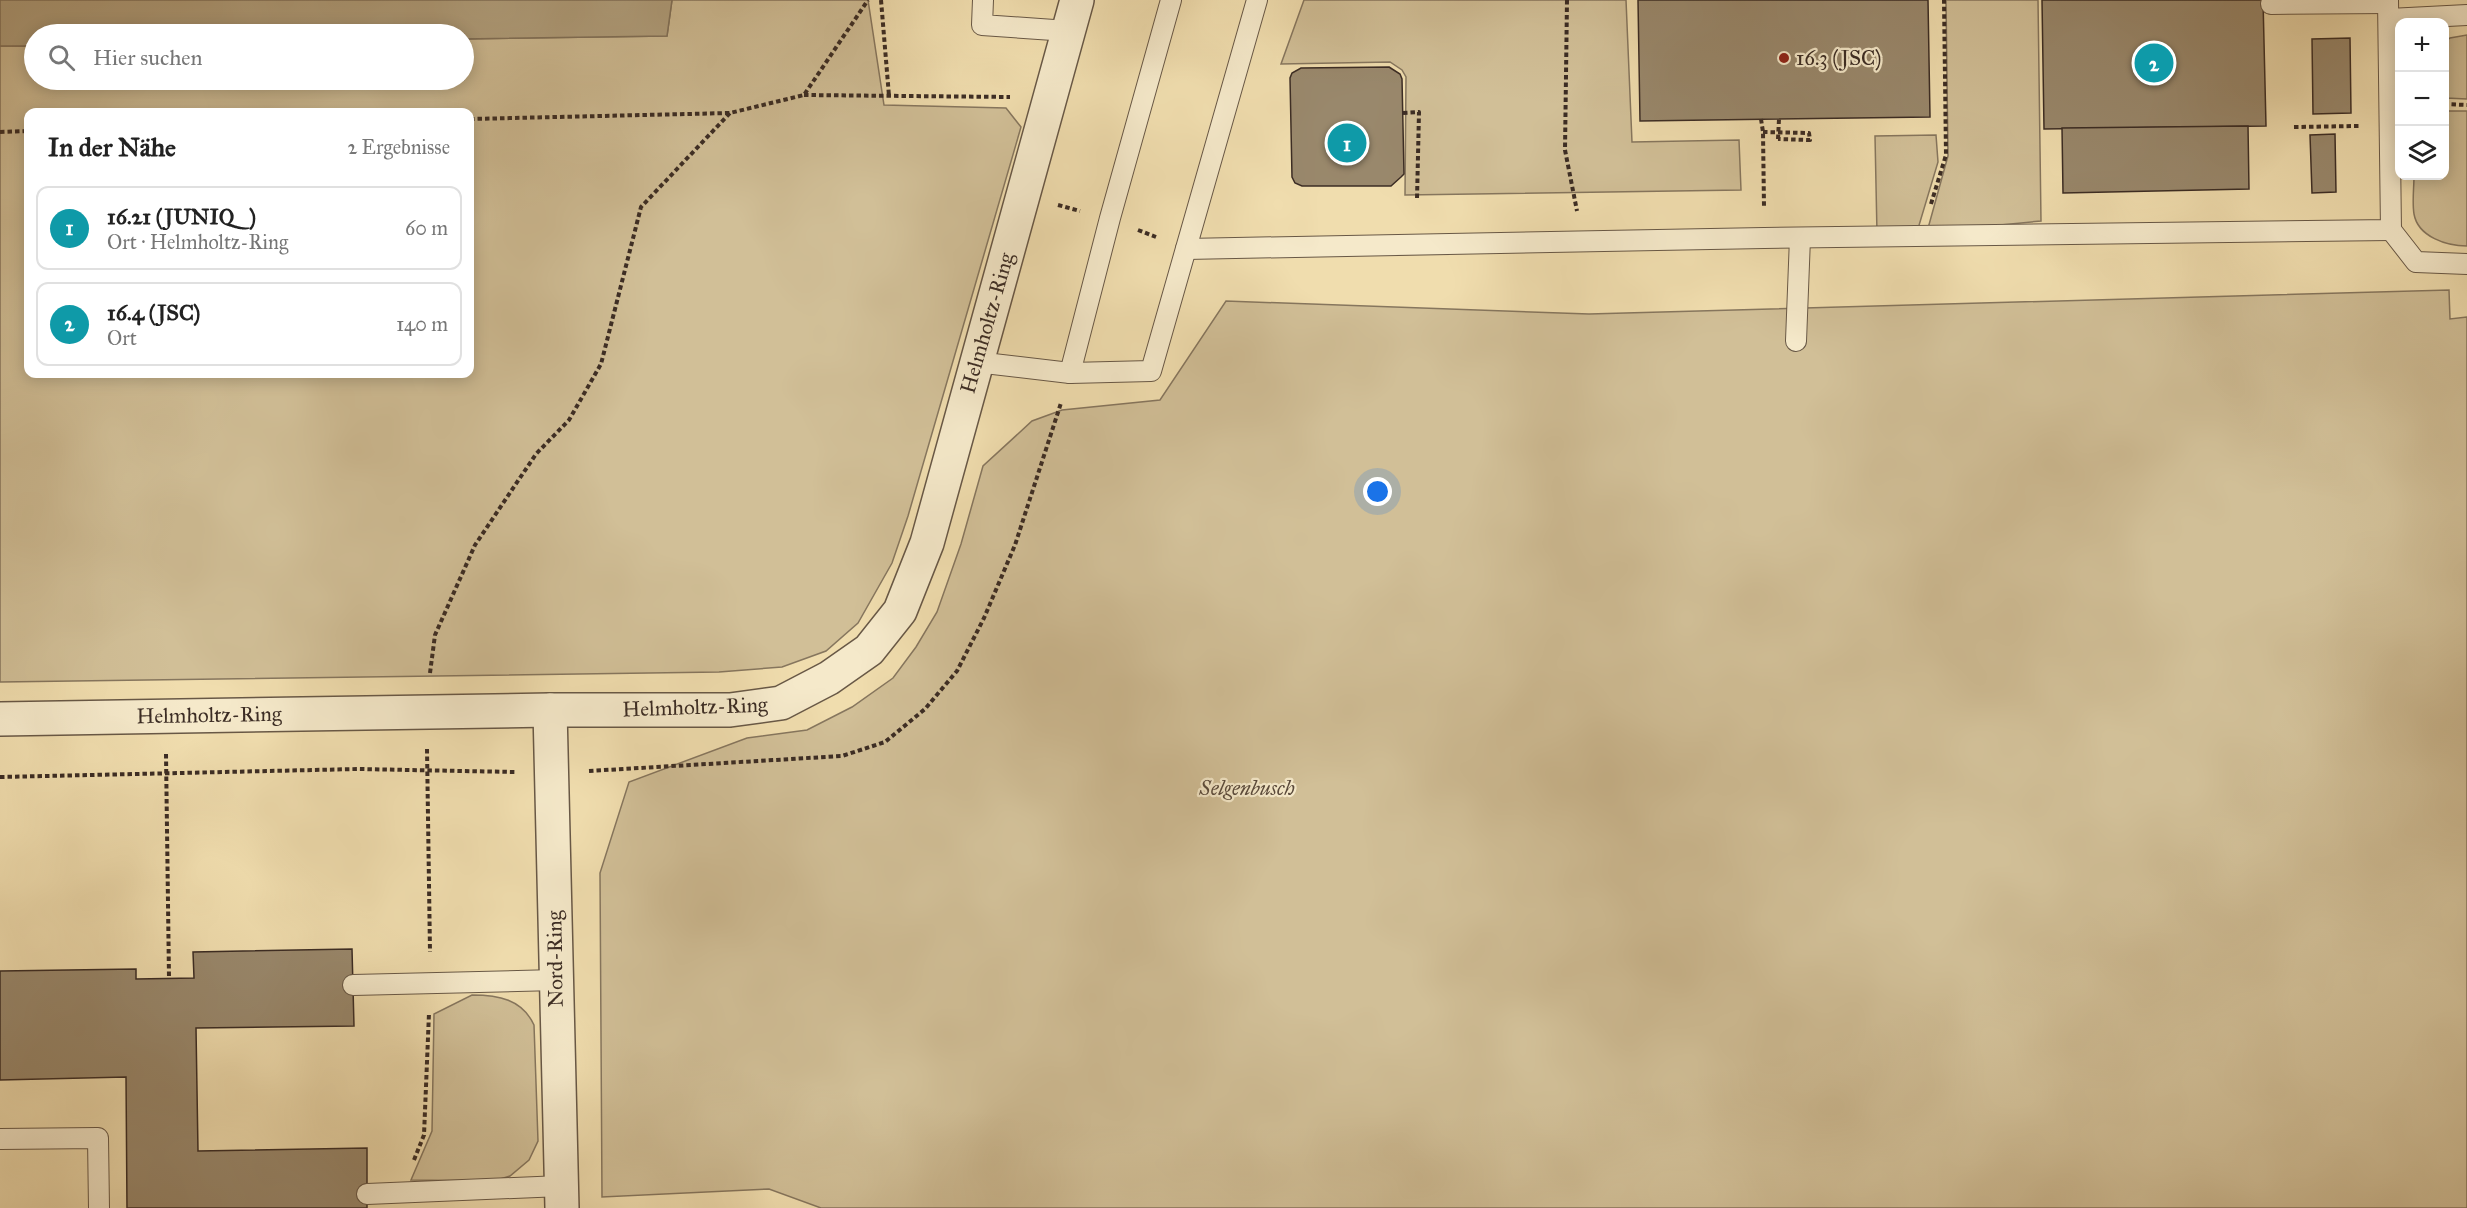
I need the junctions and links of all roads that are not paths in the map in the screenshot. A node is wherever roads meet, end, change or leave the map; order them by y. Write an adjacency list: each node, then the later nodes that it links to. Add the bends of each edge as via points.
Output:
1 (983, 0): 8 (lane, via 982,25)
2 (1077, 0): 8 (street, Helmholtz-Ring)
3 (1172, 0): 15 (lane)
4 (1257, 0): 11 (lane)
5 (2271, 4): 6 (lane)
6 (2389, 7): 7 (lane); 9 (lane)
7 (2467, 15)
8 (1068, 31): 14 (street, Helmholtz-Ring)
9 (2391, 230): 10 (lane); 12 (lane, via 2416,262)
10 (1800, 238): 11 (lane); 13 (lane)
11 (1186, 249): 15 (lane, via 1151,371)
12 (2467, 264)
13 (1796, 341)
14 (976, 362): 15 (lane); 16 (street, Helmholtz-Ring, via 927,543 900,610 869,650 829,678 781,703 730,710)
15 (1070, 373)
16 (550, 710): 17 (street, Helmholtz-Ring); 18 (street, Nord-Ring)
17 (0, 719)
18 (556, 980): 19 (lane); 22 (street, Nord-Ring)
19 (353, 985)
20 (0, 1139): 23 (lane, via 98,1138)
21 (367, 1194): 22 (lane)
22 (562, 1197)
23 (99, 1208)

